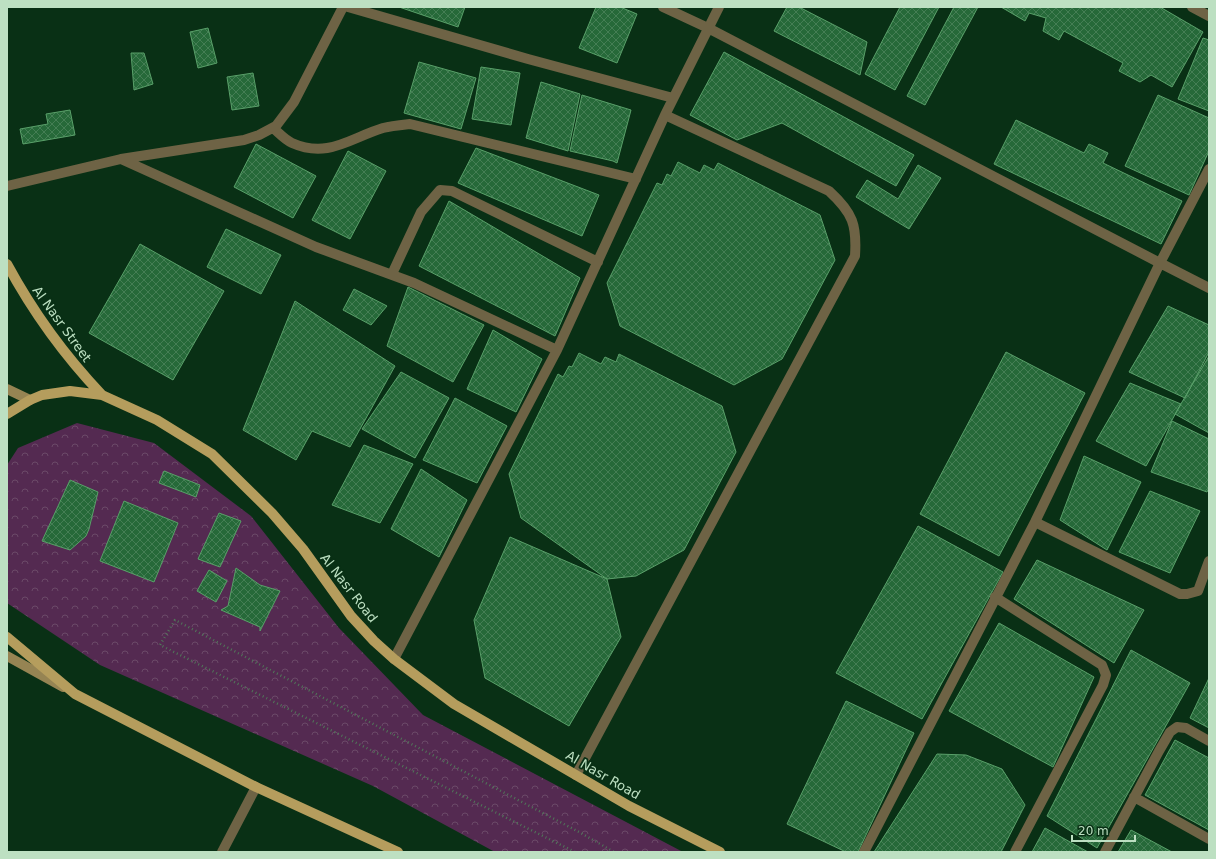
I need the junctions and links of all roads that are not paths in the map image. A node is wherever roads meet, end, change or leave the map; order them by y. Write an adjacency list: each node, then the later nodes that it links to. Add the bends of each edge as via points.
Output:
1 (343, 7): 10 (street, via 294,102)
2 (348, 7): 8 (street)
3 (663, 7): 7 (street)
4 (719, 7): 7 (street)
5 (1192, 7): 6 (street)
6 (1209, 16)
7 (708, 28): 8 (street); 16 (street)
8 (673, 98): 9 (street)
9 (665, 115): 13 (street); 33 (street, via 829,191 843,204 852,220 856,238 855,256)
10 (272, 128): 11 (street, via 259,136 244,140); 13 (street, via 291,142 307,148 323,149 336,148 384,128 410,124)
11 (121, 159): 14 (street); 18 (street, via 316,247)
12 (1209, 169): 16 (street)
13 (636, 179): 15 (street)
14 (7, 186)
15 (598, 262): 18 (street, via 452,191 440,190 421,212); 20 (street)
16 (1160, 263): 19 (street); 25 (street)
17 (7, 264): 22 (main road, Al Nasr Street, via 37,316 78,370)
18 (392, 274): 20 (street)
19 (1209, 288)
20 (557, 350): 30 (street)
21 (7, 389): 23 (street)
22 (102, 395): 23 (main road, Al Nasr Road, via 70,391 42,395); 30 (main road, Al Nasr Road, via 157,420 212,454 272,513 303,550 351,616)
23 (30, 400): 24 (main road, Al Nasr Road)
24 (7, 414)
25 (1035, 522): 26 (street, via 1180,594 1198,591); 27 (street)
26 (1209, 562)
27 (996, 598): 40 (street); 41 (street, via 1102,665 1106,675)
28 (7, 637): 31 (main road)
29 (7, 656): 31 (street)
30 (394, 659): 33 (main road, Al Nasr Road, via 454,704)
31 (75, 694): 34 (main road)
32 (1209, 741): 35 (street, via 1186,728 1177,727 1170,732)
33 (576, 775): 39 (main road, Al Nasr Road, via 629,806)
34 (256, 787): 37 (street); 38 (main road)
35 (1134, 797): 36 (street); 42 (street)
36 (1209, 839)
37 (222, 852)
38 (398, 852)
39 (720, 852)
40 (864, 852)
41 (1015, 852)
42 (1105, 852)

